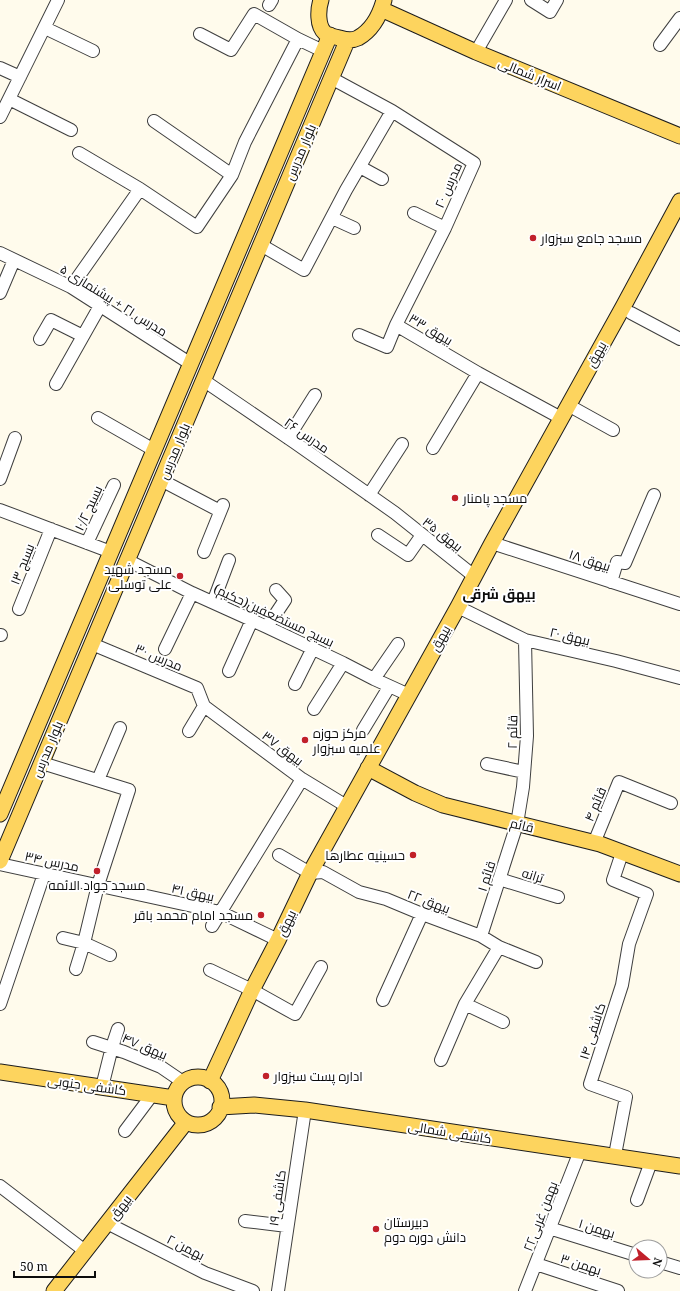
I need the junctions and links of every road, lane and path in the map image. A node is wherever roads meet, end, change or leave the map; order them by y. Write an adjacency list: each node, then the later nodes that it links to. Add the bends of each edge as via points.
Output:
1 (58, 0): 8 (street)
2 (321, 0): 10 (main road, via 318,7 319,18 324,32)
3 (506, 0): 16 (street)
4 (531, 0): 5 (street, via 550,12)
5 (557, 0)
6 (383, 5): 12 (main road, via 368,30); 16 (main road, اسرار شمالی)
7 (680, 18): 13 (street)
8 (44, 28): 14 (street); 18 (street)
9 (200, 34): 11 (street, via 231,50 254,14)
10 (330, 35): 12 (main road); 15 (main road, بلوار مدرس)
11 (298, 39): 15 (street); 28 (street, via 245,142)
12 (347, 41): 19 (main road, بلوار مدرس)
13 (660, 45)
14 (93, 51)
15 (323, 51): 48 (main road, بلوار مدرس)
16 (476, 52): 25 (main road, اسرار شمالی)
17 (0, 68): 18 (street)
18 (20, 77): 20 (street)
19 (331, 78): 21 (street, مدرس ۲۰); 36 (main road, بلوار مدرس)
20 (9, 99): 22 (street); 24 (street)
21 (392, 111): 27 (street); 35 (street, مدرس ۲۰, via 474,164)
22 (0, 117)
23 (154, 121): 28 (street)
24 (71, 130)
25 (680, 136)
26 (79, 154): 30 (street)
27 (360, 167): 29 (street); 33 (street)
28 (232, 175): 30 (street, via 197,227)
29 (382, 179)
30 (140, 189): 39 (street)
31 (680, 201): 53 (main road, بیهق)
32 (414, 212): 35 (street)
33 (332, 218): 34 (street); 36 (street, via 304,270)
34 (354, 228)
35 (444, 228): 43 (street, مدرس ۲۰)
36 (260, 245): 50 (main road, بلوار مدرس)
37 (0, 253): 38 (street, مدرس ۲۱ + پیشنمازی ۵)
38 (14, 260): 39 (street, مدرس ۲۱ + پیشنمازی ۵); 40 (street)
39 (71, 287): 41 (street, مدرس ۲۱ + پیشنمازی ۵)
40 (0, 293)
41 (100, 306): 45 (street); 48 (street, مدرس ۲۱ + پیشنمازی ۵)
42 (631, 313): 47 (street)
43 (396, 324): 44 (street, بیهق ۳۳, via 387,347); 49 (street, بیهق ۳۳)
44 (359, 334)
45 (83, 336): 46 (street, via 51,320); 51 (street)
46 (40, 339)
47 (680, 339)
48 (191, 364): 58 (main road, بلوار مدرس)
49 (478, 373): 53 (street, بیهق ۳۳); 61 (street)
50 (203, 380): 57 (street, مدرس ۲۶); 59 (main road, بلوار مدرس)
51 (56, 384)
52 (315, 395): 57 (street)
53 (568, 411): 55 (street, بیهق ۳۳); 73 (main road, بیهق)
54 (98, 418): 58 (street)
55 (613, 430)
56 (14, 438): 62 (street)
57 (288, 438): 65 (street, مدرس ۲۶)
58 (157, 444): 59 (main road); 74 (main road, بلوار مدرس)
59 (177, 444): 63 (main road, بلوار مدرس)
60 (402, 444): 65 (street)
61 (433, 448)
62 (0, 479)
63 (161, 480): 75 (street, via 222,508); 76 (main road, بلوار مدرس)
64 (114, 485): 72 (street, بسیج ۱۰/۲)
65 (369, 495): 68 (street, مدرس ۲۶)
66 (654, 495): 79 (street, via 625,563 617,562)
67 (0, 510): 69 (street)
68 (395, 513): 71 (street, بیهق ۳۵)
69 (51, 529): 72 (street); 85 (street, بسیج ۱۳)
70 (378, 535): 71 (street, via 408,555)
71 (422, 535): 78 (street, بیهق ۳۵)
72 (87, 543): 74 (street)
73 (492, 543): 78 (main road, بیهق); 79 (street, بیهق ۱۸)
74 (111, 552): 95 (main road, بلوار مدرس)
75 (204, 552)
76 (127, 560): 81 (street, بسیج مستضعفین(حکیم)); 89 (main road, بلوار مدرس)
77 (229, 560): 82 (street)
78 (474, 576): 84 (main road, بیهق)
79 (611, 582): 83 (street, بیهق ۱۸)
80 (276, 590): 87 (street, via 285,600)
81 (192, 593): 82 (street, بسیج مستضعفین(حکیم)); 92 (street)
82 (211, 601): 86 (street, بسیج مستضعفین(حکیم))
83 (680, 604)
84 (458, 607): 88 (street, بیهق ۲۰); 101 (main road, بیهق)
85 (19, 609)
86 (252, 620): 87 (street, بسیج مستضعفین(حکیم)); 94 (street)
87 (268, 626): 91 (street, بسیج مستضعفین(حکیم))
88 (525, 640): 96 (street, بیهق ۲۰); 110 (street, قائم ۲, via 527,736)
89 (92, 644): 98 (main road, بلوار مدرس); 102 (street, مدرس ۳۰, via 197,688)
90 (398, 644): 97 (street)
91 (313, 648): 93 (street, بسیج مستضعفین(حکیم)); 99 (street)
92 (165, 649)
93 (343, 663): 97 (street, بسیج مستضعفین(حکیم)); 103 (street)
94 (229, 671)
95 (58, 676): 98 (main road); 115 (main road, بلوار مدرس)
96 (680, 678)
97 (374, 680): 100 (street, بسیج مستضعفین(حکیم))
98 (75, 683): 107 (main road, بلوار مدرس)
99 (295, 684)
100 (389, 687): 101 (street, بسیج مستضعفین(حکیم)); 105 (street)
101 (409, 695): 109 (main road, بیهق)
102 (204, 706): 106 (street); 111 (street, بیهق ۳۷)
103 (314, 709)
104 (120, 728): 112 (street)
105 (363, 730)
106 (189, 731)
107 (42, 763): 112 (street); 120 (main road, بلوار مدرس)
108 (487, 764): 110 (street)
109 (368, 768): 114 (main road, بیهق); 116 (main road, قائم, via 443,805)
110 (524, 772): 116 (street, قائم ۲)
111 (302, 779): 114 (street, بیهق ۳۷); 127 (street)
112 (98, 780): 125 (street, via 129,790)
113 (671, 803): 117 (street, قائم ۴, via 619,782)
114 (348, 807): 121 (main road, بیهق)
115 (0, 814)
116 (517, 824): 117 (main road, قائم); 124 (street, قائم ۱)
117 (594, 843): 118 (main road, قائم)
118 (622, 852): 123 (main road, قائم); 160 (street, کاشفی ۱۴, via 613,880 647,894 629,944 622,985 590,1084 626,1097)
119 (279, 855): 121 (street)
120 (0, 863): 122 (street, مدرس ۳۴)
121 (310, 873): 128 (street, بیهق ۲۲, via 323,872 359,892 386,899); 132 (main road, بیهق)
122 (44, 874): 125 (street, مدرس ۳۴); 142 (street)
123 (680, 874)
124 (499, 879): 126 (street, ترانه); 130 (street, قائم ۱)
125 (98, 885): 127 (street, بیهق ۴۱); 133 (street)
126 (558, 897)
127 (220, 912): 129 (street); 132 (street, بیهق ۴۱)
128 (422, 914): 130 (street, بیهق ۲۲); 141 (street)
129 (212, 926)
130 (481, 936): 134 (street, بیهق ۲۲)
131 (63, 938): 133 (street)
132 (278, 940): 140 (main road, بیهق)
133 (84, 943): 135 (street); 138 (street)
134 (499, 947): 136 (street, بیهق ۲۲); 143 (street)
135 (110, 955)
136 (536, 962)
137 (321, 967): 140 (street, via 296,1014)
138 (76, 969)
139 (210, 970): 140 (street)
140 (252, 990): 150 (main road, بیهق)
141 (383, 1000)
142 (0, 1004)
143 (465, 1004): 144 (street); 148 (street)
144 (504, 1022)
145 (118, 1029): 147 (street)
146 (93, 1042): 147 (street, بیهق ۴۷)
147 (112, 1047): 151 (street, بیهق ۴۷, via 161,1067); 152 (street)
148 (441, 1060)
149 (0, 1072): 152 (main road, کاشفی جنوبی)
150 (210, 1081): 151 (main road, via 196,1077); 155 (main road, via 219,1091)
151 (183, 1082): 154 (main road)
152 (102, 1087): 153 (main road, کاشفی جنوبی)
153 (152, 1095): 154 (main road, کاشفی جنوبی); 158 (street)
154 (174, 1098): 157 (main road, via 176,1112)
155 (220, 1107): 156 (main road, کاشفی شمالی, via 254,1105); 157 (main road, via 209,1122 193,1125)
156 (305, 1110): 159 (main road, کاشفی شمالی); 167 (street, کاشفی ۱۹)
157 (186, 1122): 166 (main road, بیهق)
158 (124, 1131)
159 (580, 1152): 160 (main road, کاشفی شمالی); 168 (street, ۲۲بهمن غربی)
160 (615, 1155): 161 (main road, کاشفی شمالی)
161 (651, 1162): 162 (main road, کاشفی شمالی); 164 (street)
162 (680, 1166)
163 (0, 1186): 169 (street)
164 (637, 1200)
165 (245, 1221): 167 (street)
166 (107, 1223): 169 (main road, بیهق); 175 (street, بهمن ۲, via 205,1273)
167 (287, 1226): 176 (street, کاشفی ۱۹)
168 (549, 1228): 170 (street, بهمن ۱); 171 (street, ۲۲بهمن غربی)
169 (85, 1251): 174 (main road, بیهق)
170 (628, 1253)
171 (536, 1264): 177 (street, ۲۲بهمن غربی); 178 (street, بهمن ۳)
172 (668, 1264): 173 (street)
173 (680, 1268)
174 (54, 1291)
175 (253, 1291)
176 (278, 1291)
177 (525, 1291)
178 (618, 1291)

